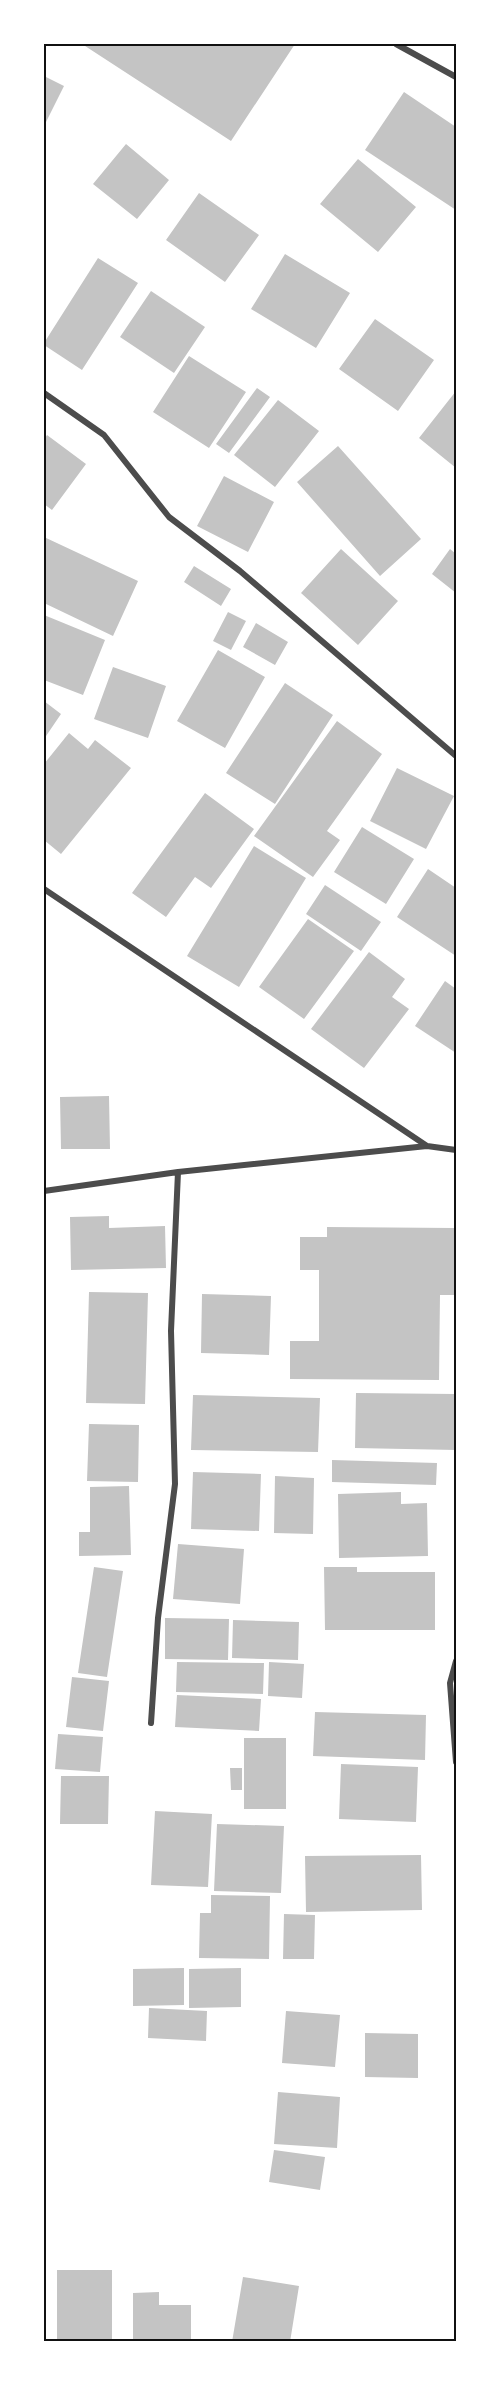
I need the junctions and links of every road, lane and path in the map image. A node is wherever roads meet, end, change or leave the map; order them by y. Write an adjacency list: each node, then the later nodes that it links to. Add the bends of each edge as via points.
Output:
1 (396, 44): 2 (street)
2 (456, 77)
3 (44, 393): 4 (street, via 104,435 170,517 240,571)
4 (456, 756)
5 (44, 889): 6 (street)
6 (427, 1146): 7 (street); 8 (street)
7 (456, 1150)
8 (178, 1172): 9 (street); 11 (street, via 171,1331 175,1484 158,1618)
9 (44, 1191)
10 (456, 1661): 12 (street, via 450,1683)
11 (151, 1724)
12 (456, 1762)

